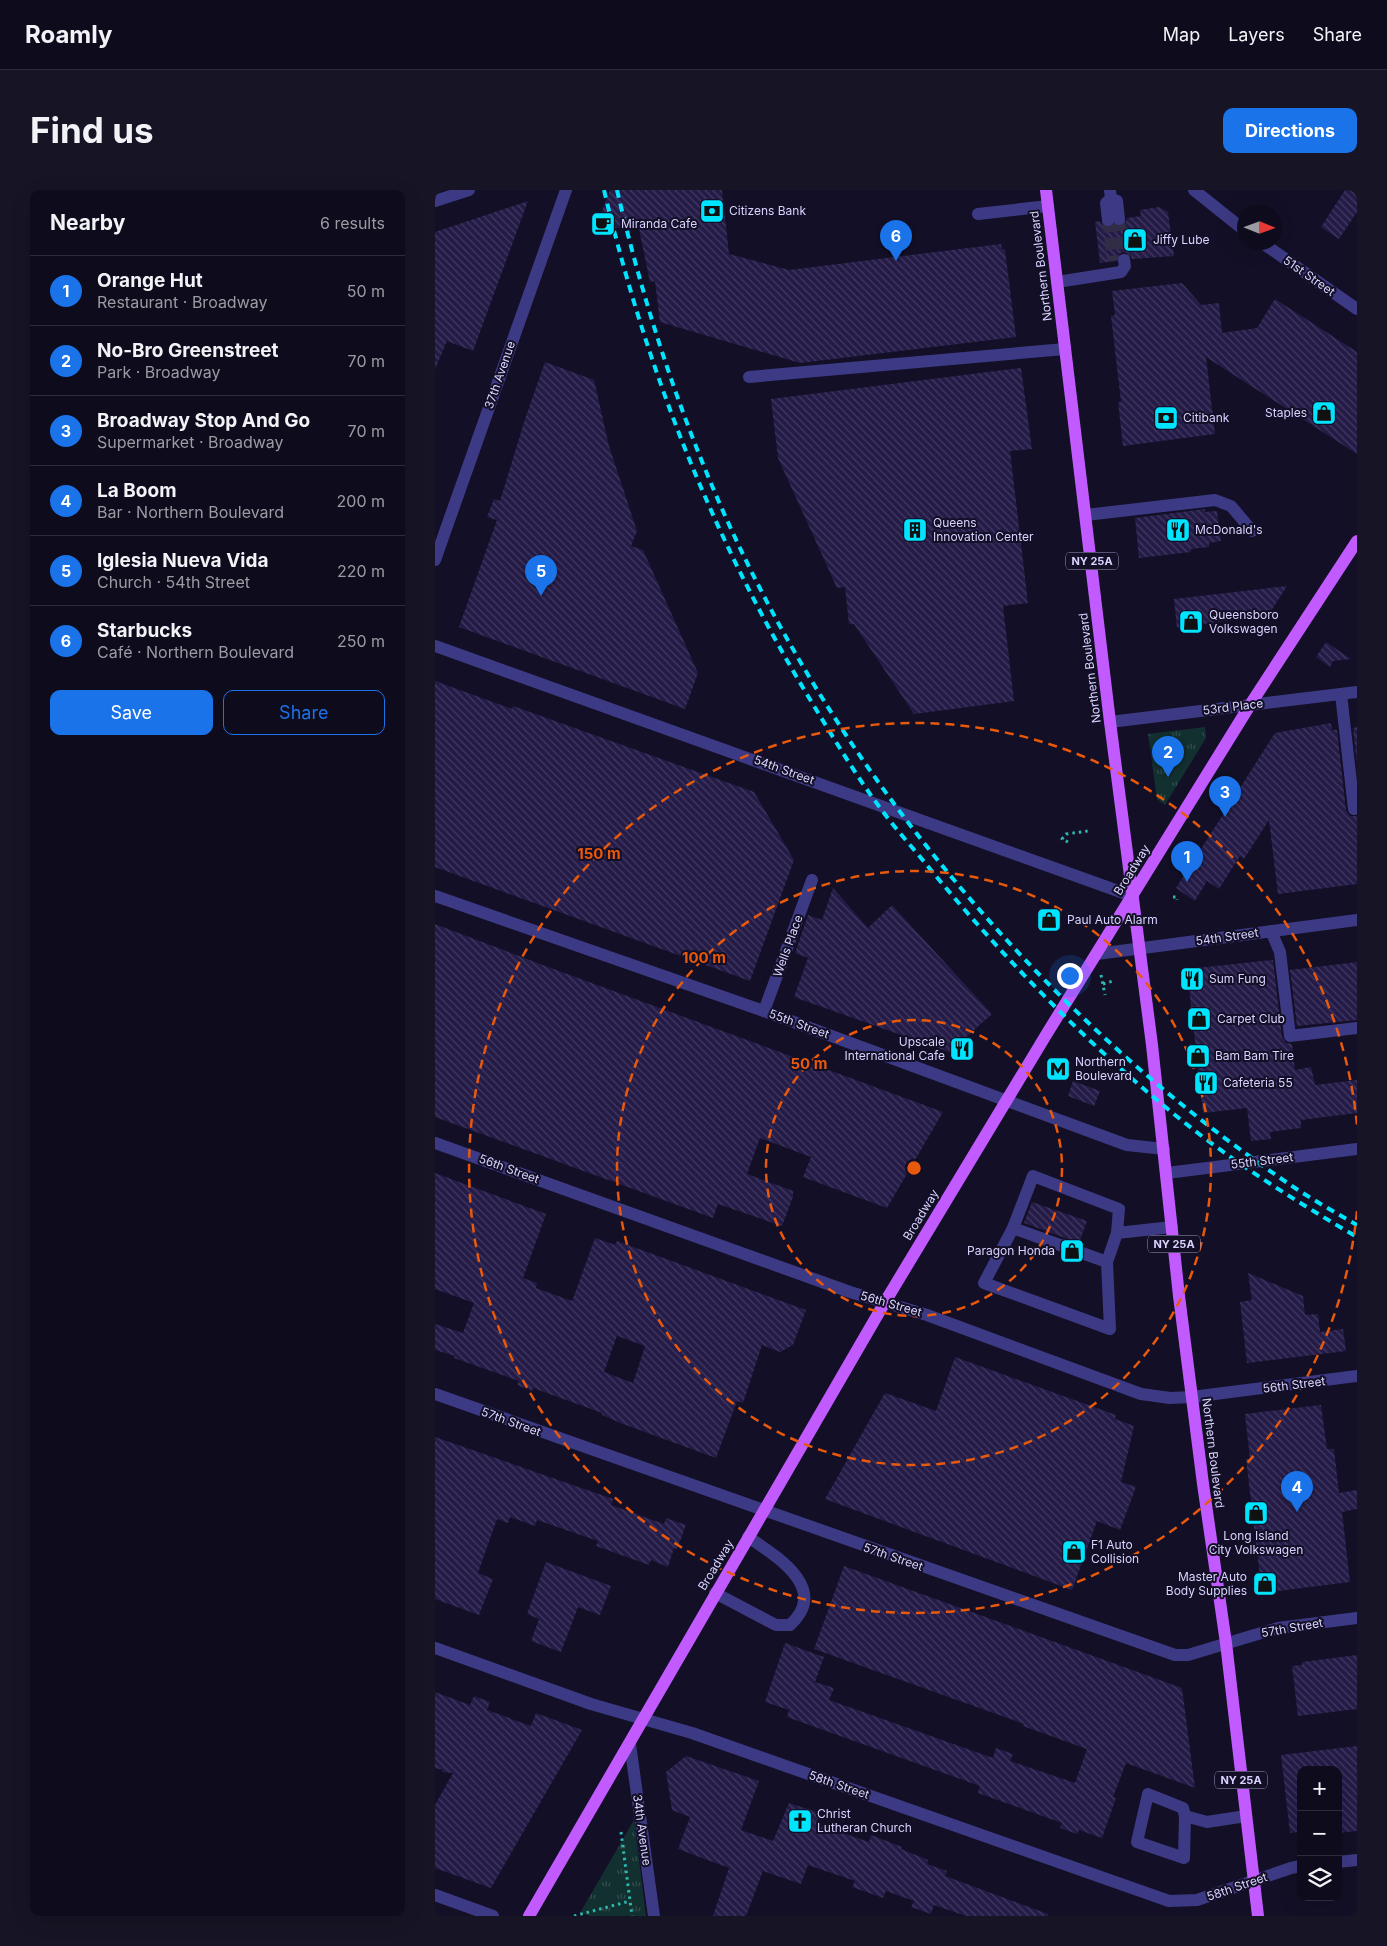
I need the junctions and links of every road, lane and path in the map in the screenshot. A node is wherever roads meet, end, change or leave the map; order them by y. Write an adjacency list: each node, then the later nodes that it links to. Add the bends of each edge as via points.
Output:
1 (469, 190): 6 (street)
2 (566, 190): 20 (street, 37th Avenue)
3 (1046, 190): 7 (main road, Northern Boulevard / NY 25A)
4 (1194, 190): 10 (street)
5 (1110, 194): 9 (street, via 1117,201)
6 (435, 201)
7 (1048, 206): 8 (street); 13 (main road, Northern Boulevard / NY 25A)
8 (978, 214)
9 (1113, 219)
10 (1237, 224)
11 (1272, 250): 14 (street, 51st Street)
12 (1119, 264): 13 (street)
13 (1057, 282): 15 (main road, Northern Boulevard / NY 25A)
14 (1357, 309)
15 (1065, 349): 16 (street); 17 (main road, Northern Boulevard / NY 25A)
16 (749, 377)
17 (1086, 515): 18 (street, via 1215,500 1231,506); 25 (main road, Northern Boulevard / NY 25A)
18 (1253, 531)
19 (1357, 541): 24 (main road, Broadway)
20 (435, 560)
21 (435, 646): 31 (street, 54th Street)
22 (1357, 692): 23 (street, 53rd Place)
23 (1341, 694): 24 (street, 53rd Place); 26 (street)
24 (1251, 704): 25 (street, 53rd Place); 31 (main road, Broadway)
25 (1110, 722): 31 (main road, Northern Boulevard / NY 25A)
26 (1354, 809)
27 (1088, 831): 28 (path, via 1066,834 1062,839)
28 (1068, 842)
29 (812, 880): 42 (street, Wells Place)
30 (435, 896): 42 (street, 55th Street)
31 (1132, 896): 36 (main road, Northern Boulevard / NY 25A); 37 (main road, Broadway)
32 (1173, 897): 33 (path)
33 (1177, 900)
34 (1357, 920): 35 (street, 54th Street)
35 (1271, 931): 36 (street, 54th Street); 43 (street, via 1280,952 1290,1036)
36 (1138, 950): 37 (street, 54th Street); 46 (main road, Northern Boulevard / NY 25A)
37 (1097, 954): 44 (main road, Broadway)
38 (1101, 975): 40 (path)
39 (1113, 981): 40 (path)
40 (1103, 984): 41 (path)
41 (1105, 996)
42 (764, 1011): 44 (street, 55th Street)
43 (1357, 1028)
44 (1006, 1101): 46 (street, 55th Street, via 1127,1145); 53 (main road, Broadway)
45 (435, 1143): 53 (street, 56th Street)
46 (1164, 1149): 48 (main road, Northern Boulevard / NY 25A)
47 (1357, 1149): 48 (street, 55th Street)
48 (1167, 1173): 49 (main road, Northern Boulevard / NY 25A)
49 (1172, 1227): 51 (street); 56 (main road, Northern Boulevard / NY 25A)
50 (1013, 1228): 51 (street, via 1033,1176 1119,1208); 52 (street); 52 (street, via 984,1283 1110,1329)
51 (1117, 1233): 52 (street)
52 (1107, 1262)
53 (885, 1302): 56 (street, 56th Street, via 1141,1394); 57 (main road, Broadway)
54 (1357, 1376): 56 (street, 56th Street)
55 (435, 1394): 57 (street, 57th Street)
56 (1192, 1397): 61 (main road, Northern Boulevard / NY 25A)
57 (763, 1511): 58 (main road, Broadway); 61 (street, 57th Street, via 1175,1655 1188,1655)
58 (748, 1537): 59 (main road, Broadway); 59 (street, via 778,1557 800,1580 804,1599 797,1619 790,1625 776,1625)
59 (715, 1593): 63 (main road, Broadway)
60 (1357, 1618): 61 (street, 57th Street, via 1278,1628)
61 (1226, 1643): 66 (main road, Northern Boulevard / NY 25A)
62 (435, 1648): 63 (street, 58th Street, via 591,1704)
63 (643, 1719): 64 (main road, Broadway); 71 (street, 58th Street, via 692,1733 1169,1901 1197,1900)
64 (630, 1744): 75 (main road, Broadway); 78 (street, 34th Avenue)
65 (1185, 1816): 65 (street, via 1183,1808 1148,1794 1137,1842 1184,1858); 66 (street, via 1207,1822)
66 (1245, 1816): 71 (main road, Northern Boulevard / NY 25A)
67 (621, 1832): 73 (path)
68 (1357, 1860): 69 (street)
69 (1342, 1862)
70 (1297, 1867): 71 (street, 58th Street)
71 (1253, 1882): 79 (main road, Northern Boulevard / NY 25A)
72 (435, 1895): 74 (street)
73 (630, 1901): 76 (path); 77 (path)
74 (493, 1916)
75 (529, 1916)
76 (574, 1916)
77 (632, 1916)
78 (654, 1916)
79 (1258, 1916)

